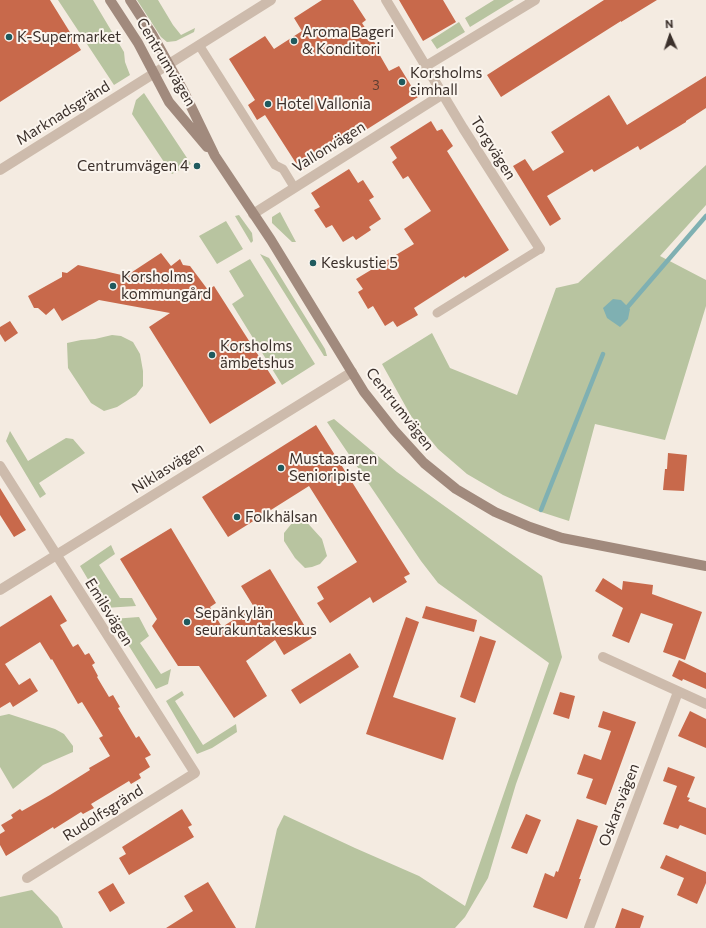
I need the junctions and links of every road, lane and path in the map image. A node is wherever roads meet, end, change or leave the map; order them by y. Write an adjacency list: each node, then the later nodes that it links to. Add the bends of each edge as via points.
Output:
1 (110, 0): 9 (main road, Centrumvägen)
2 (130, 0): 7 (main road, Centrumvägen)
3 (271, 0): 6 (street, Marknadsgränd)
4 (386, 0): 8 (street, Torgvägen)
5 (535, 0): 8 (street)
6 (199, 45): 7 (street, Marknadsgränd); 13 (lane, via 274,165 283,169)
7 (168, 64): 9 (street, Marknadsgränd); 11 (main road, Centrumvägen)
8 (426, 66): 10 (street, Torgvägen)
9 (154, 73): 11 (main road, Centrumvägen, via 182,120); 12 (street, Marknadsgränd)
10 (443, 94): 13 (street, Vallonvägen); 15 (street, Torgvägen)
11 (215, 156): 14 (main road, Centrumvägen)
12 (0, 170)
13 (294, 187): 14 (street, Vallonvägen)
14 (253, 214): 17 (main road, Centrumvägen)
15 (540, 249): 16 (lane)
16 (437, 313)
17 (352, 372): 19 (street, Niklasvägen); 20 (main road, Centrumvägen, via 364,392 394,430 424,463 456,489 495,512 562,538)
18 (0, 466): 19 (street, Emilsvägen)
19 (56, 555): 21 (street, Niklasvägen); 25 (street, Emilsvägen)
20 (706, 566)
21 (0, 590)
22 (603, 657): 23 (street)
23 (678, 692): 24 (street); 27 (street, Oskarsvägen)
24 (706, 704)
25 (195, 773): 26 (street, Rudolfsgränd)
26 (27, 878)
27 (589, 928)

